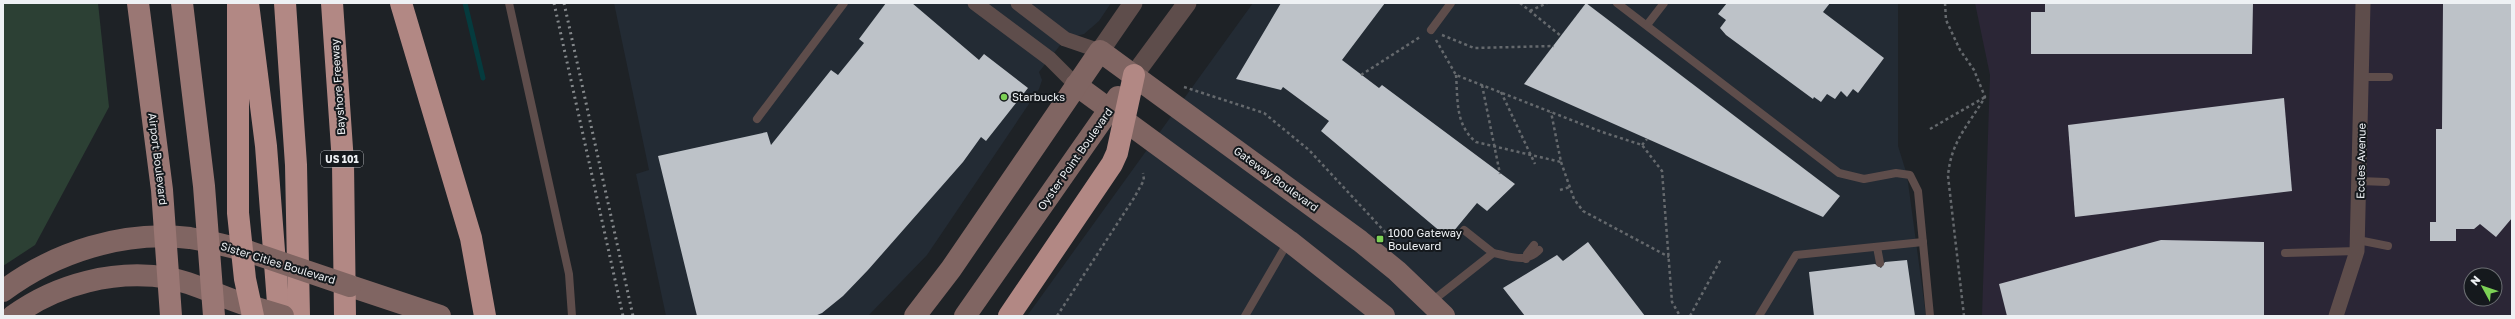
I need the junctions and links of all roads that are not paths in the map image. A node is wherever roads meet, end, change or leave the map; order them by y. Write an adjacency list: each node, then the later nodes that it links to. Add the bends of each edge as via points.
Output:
1 (138, 3): 30 (main road, Airport Boulevard)
2 (182, 3): 32 (main road)
3 (238, 3): 45 (highway, bridge, via 238,213 244,280)
4 (248, 3): 49 (highway, via 266,146)
5 (285, 3): 51 (highway, via 296,165)
6 (332, 3): 52 (highway, Bayshore Freeway / US 101, via 343,162)
7 (401, 3): 54 (highway, via 471,238)
8 (509, 3): 55 (lane, via 569,274)
9 (976, 3): 24 (street, via 1050,59)
10 (1018, 3): 20 (street, via 1065,39)
11 (1132, 3): 20 (street)
12 (1187, 3): 21 (street)
13 (1451, 3): 19 (lane)
14 (1617, 3): 18 (lane)
15 (1664, 3): 18 (lane)
16 (2363, 3): 22 (street, Eccles Avenue)
17 (839, 5): 26 (lane)
18 (1647, 25): 33 (lane, via 1839,173 1864,179 1896,173 1910,174 1918,191)
19 (1431, 30)
20 (1100, 51): 21 (main road, Gateway Boulevard); 24 (main road)
21 (1134, 75): 25 (highway); 44 (main road, Gateway Boulevard, via 1360,241)
22 (2362, 77): 23 (lane); 27 (street, Eccles Avenue)
23 (2389, 77)
24 (1076, 85): 25 (main road); 56 (main road, via 951,268)
25 (1116, 114): 31 (main road); 57 (main road, Oyster Point Boulevard); 58 (highway, via 1117,153 1112,164)
26 (757, 119)
27 (2360, 181): 28 (lane); 34 (street, Eccles Avenue)
28 (2386, 182)
29 (1464, 230): 39 (lane)
30 (167, 237): 32 (main road, Sister Cities Boulevard); 41 (main road, Airport Boulevard); 42 (main road, Sister Cities Boulevard, via 117,242 67,254 36,269)
31 (1288, 241): 59 (lane); 60 (main road)
32 (210, 242): 43 (main road); 53 (main road, Sister Cities Boulevard, bridge, via 247,251)
33 (1923, 242): 36 (lane); 62 (lane)
34 (2358, 246): 35 (lane); 38 (lane); 63 (street, Eccles Avenue)
35 (2388, 246)
36 (1877, 247): 40 (lane); 61 (lane, via 1796,256)
37 (1537, 248): 39 (lane, via 1532,258 1526,259)
38 (2285, 252)
39 (1493, 253): 44 (lane)
40 (1880, 263)
41 (170, 279): 43 (main road); 46 (main road, via 136,276 76,284 49,294); 47 (main road, Airport Boulevard)
42 (3, 291)
43 (213, 294): 45 (main road); 48 (main road)
44 (1438, 309)
45 (250, 311): 50 (main road, bridge)
46 (13, 316)
47 (171, 316)
48 (214, 316)
49 (279, 316)
50 (283, 316)
51 (298, 316)
52 (345, 316)
53 (440, 316)
54 (485, 316)
55 (572, 316)
56 (915, 316)
57 (965, 316)
58 (1009, 316)
59 (1245, 316)
60 (1384, 316)
61 (1759, 316)
62 (1930, 316)
63 (2336, 316)

